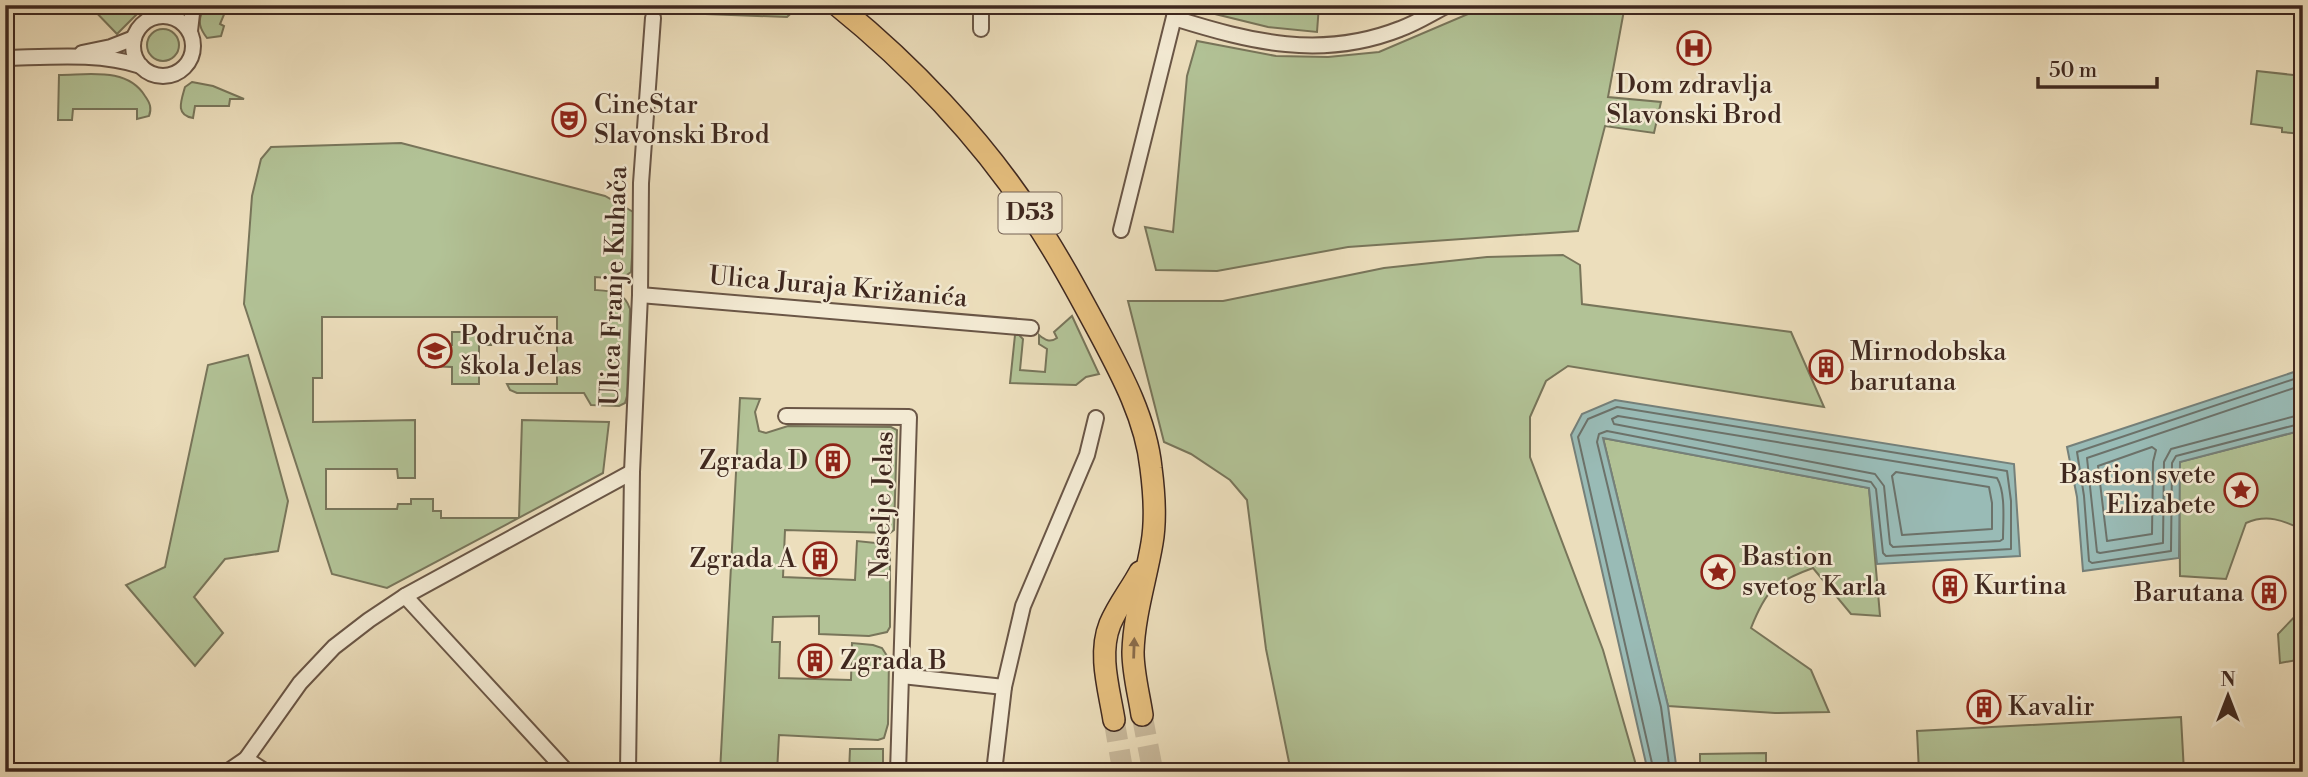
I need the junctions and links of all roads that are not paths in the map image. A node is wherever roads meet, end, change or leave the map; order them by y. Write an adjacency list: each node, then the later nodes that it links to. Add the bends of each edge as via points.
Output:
1 (174, 5): 7 (street)
2 (193, 5): 10 (street)
3 (837, 5): 21 (main road, D53, via 897,57 967,132 1031,214 1066,272 1119,371 1141,424 1151,468)
4 (981, 5): 9 (street)
5 (1448, 5): 6 (street, via 1372,39 1312,47 1230,34)
6 (1176, 12): 15 (street)
7 (159, 16): 10 (street, via 176,19); 11 (street, via 144,24)
8 (653, 18): 16 (street, Ulica Franje Kuhača, via 641,183)
9 (981, 29)
10 (190, 32): 14 (street, via 193,48 182,69 160,76)
11 (134, 38): 12 (street); 14 (street)
12 (56, 57): 13 (street); 14 (street)
13 (5, 58)
14 (141, 66)
15 (1121, 230)
16 (640, 295): 17 (street, Ulica Juraja Križanića); 20 (street, Ulica Franje Kuhača)
17 (1031, 328)
18 (786, 416): 23 (street, Naselje Jelas, via 909,417)
19 (1096, 418): 24 (street, via 1087,455 1023,606)
20 (632, 472): 22 (street); 31 (street, Ulica Franje Kuhača)
21 (1150, 551): 25 (main road, D53, one-way to 21, via 1133,651); 26 (main road, D53, via 1105,639 1104,663)
22 (405, 596): 27 (street, via 334,647 300,683); 30 (street)
23 (902, 676): 24 (street); 32 (street, Naselje Jelas)
24 (1004, 687): 33 (street)
25 (1142, 715)
26 (1114, 720)
27 (246, 758): 28 (street); 29 (street)
28 (227, 772)
29 (266, 772)
30 (567, 772)
31 (628, 772)
32 (898, 772)
33 (994, 772)

